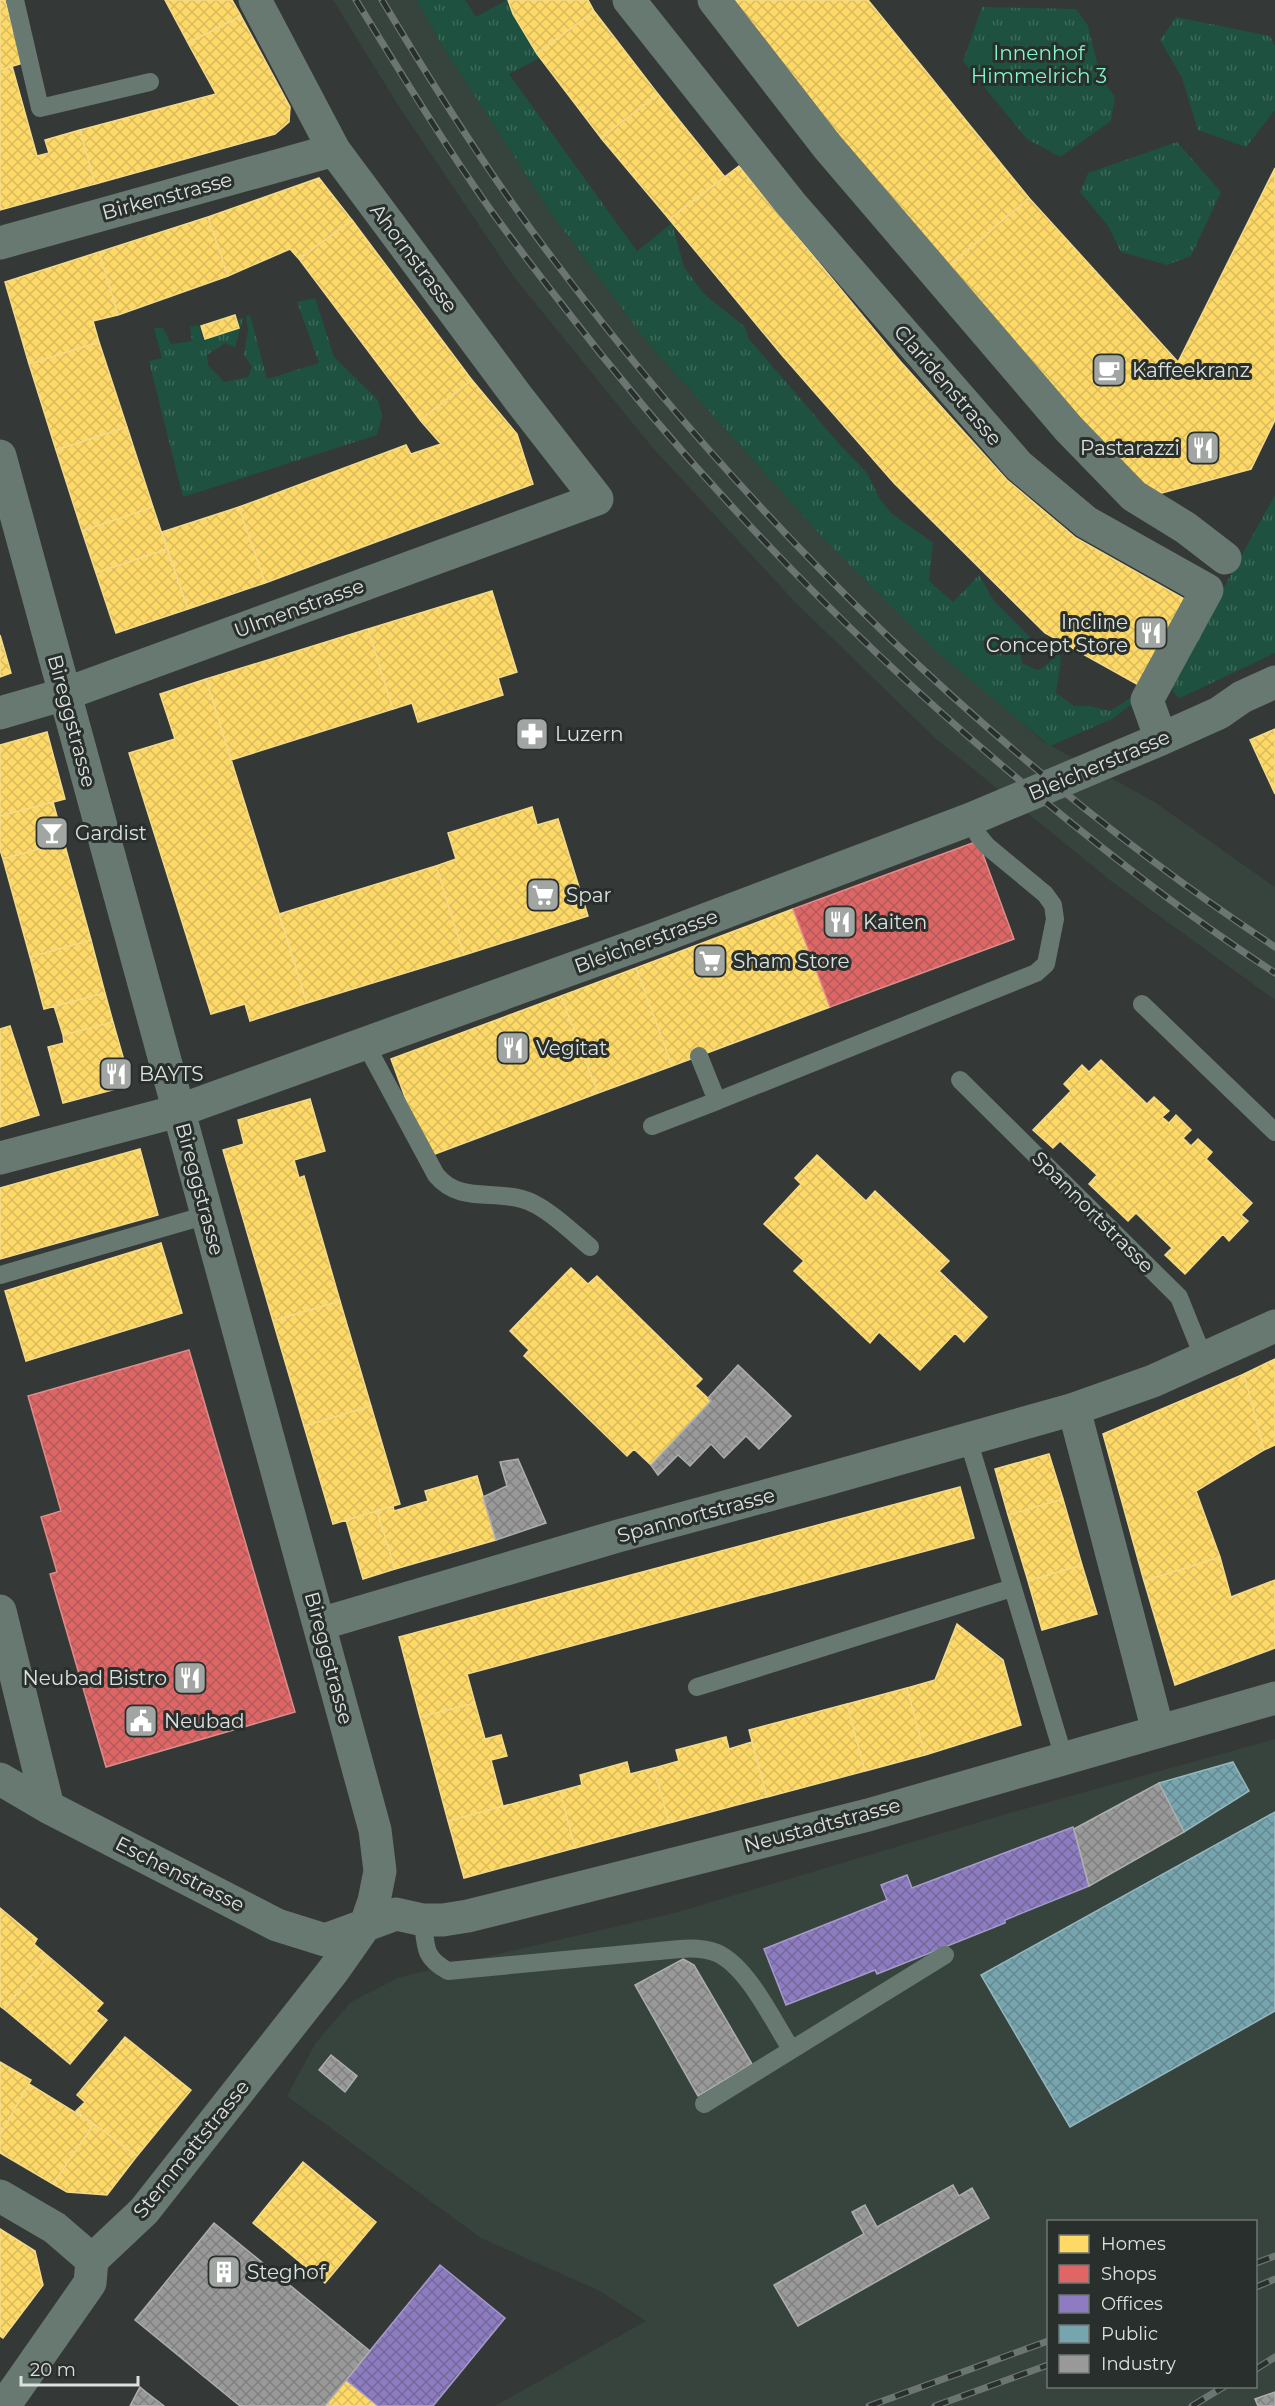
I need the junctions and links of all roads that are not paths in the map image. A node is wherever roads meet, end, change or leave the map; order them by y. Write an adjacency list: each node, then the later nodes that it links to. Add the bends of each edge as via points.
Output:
1 (15, 0): 5 (lane, via 40,108)
2 (255, 0): 6 (street, Ahornstrasse)
3 (629, 0): 14 (street, Claridenstrasse, via 791,204 1019,466 1086,522 1207,590 1147,700)
4 (714, 0): 10 (street, via 827,146 1069,429 1134,496)
5 (150, 82)
6 (334, 150): 7 (street, Birkenstrasse); 9 (street, Ahornstrasse)
7 (0, 243)
8 (0, 456): 12 (street, Bireggstrasse)
9 (597, 499): 12 (street, Ulmenstrasse)
10 (1225, 558)
11 (1275, 682): 14 (street, Bleicherstrasse)
12 (65, 694): 13 (street, Ulmenstrasse); 21 (street, Bireggstrasse)
13 (0, 713)
14 (1161, 739): 15 (street, Bleicherstrasse)
15 (971, 819): 17 (street, Bleicherstrasse, via 660,948); 20 (lane, via 987,846 1053,905 1055,919 1046,964 1036,973)
16 (1142, 1004): 23 (lane)
17 (365, 1043): 21 (street, Bleicherstrasse); 26 (lane, via 444,1185 463,1193 523,1199)
18 (699, 1056): 20 (lane)
19 (960, 1080): 29 (lane, Spannortstrasse, via 1179,1297)
20 (717, 1101): 22 (lane)
21 (178, 1111): 24 (street, Bleicherstrasse); 25 (street, Bireggstrasse)
22 (652, 1126)
23 (1275, 1132)
24 (0, 1158)
25 (207, 1215): 27 (lane); 34 (street, Bireggstrasse)
26 (590, 1247)
27 (0, 1275)
28 (1275, 1326): 29 (street, Spannortstrasse)
29 (1204, 1359): 30 (street, Spannortstrasse)
30 (1074, 1408): 31 (street, Spannortstrasse); 37 (street)
31 (968, 1439): 32 (lane); 34 (street, Spannortstrasse)
32 (1012, 1588): 35 (lane); 38 (lane)
33 (0, 1611): 40 (street)
34 (320, 1624): 42 (street, Bireggstrasse, via 375,1830 380,1871)
35 (697, 1687)
36 (1275, 1698): 37 (street, Neustadtstrasse)
37 (1158, 1731): 38 (street, Neustadtstrasse)
38 (1064, 1758): 41 (street, Neustadtstrasse, via 823,1826 468,1916)
39 (0, 1779): 40 (street, Eschenstrasse)
40 (48, 1807): 42 (street, Eschenstrasse, via 277,1924 325,1940)
41 (423, 1920): 42 (street, Neustadtstrasse, via 396,1914); 44 (lane, via 426,1951 431,1960 448,1971 680,1949 699,1948 717,1953 746,1979)
42 (366, 1924): 47 (street, Sternmattstrasse, via 144,2211)
43 (945, 1955): 44 (lane)
44 (790, 2049): 45 (lane)
45 (704, 2104)
46 (0, 2196): 47 (street, via 55,2228)
47 (92, 2260): 48 (street, via 90,2283)
48 (4, 2406)

